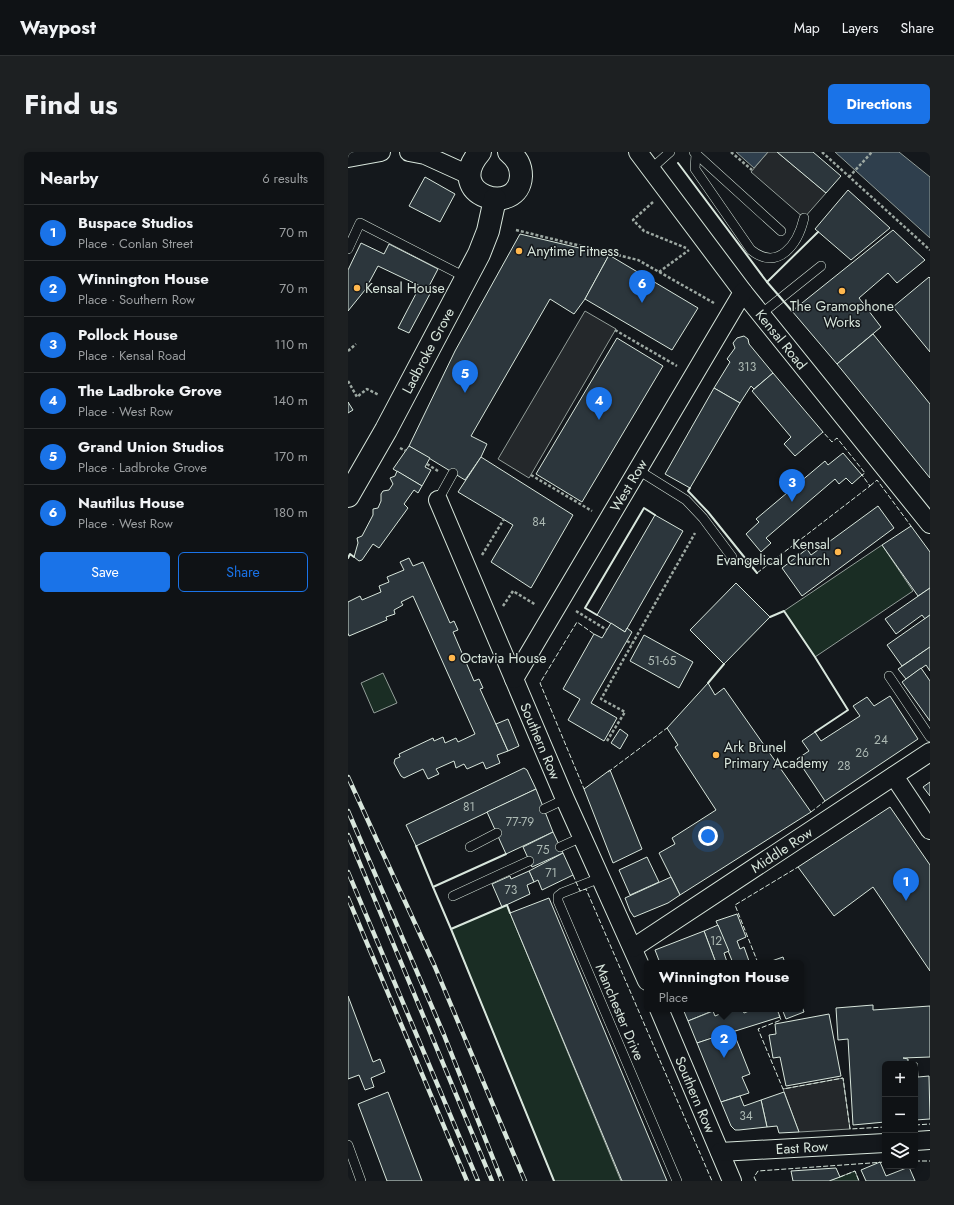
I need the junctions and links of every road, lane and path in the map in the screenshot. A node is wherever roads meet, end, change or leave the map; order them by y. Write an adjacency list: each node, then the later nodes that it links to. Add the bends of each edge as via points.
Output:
1 (381, 152): 11 (street)
2 (408, 152): 14 (street, via 426,155)
3 (480, 152): 14 (main road, via 472,162)
4 (638, 152): 12 (street, Kensal Road)
5 (670, 152): 12 (lane)
6 (731, 152): 13 (path)
7 (822, 152): 15 (path)
8 (872, 152): 15 (path)
9 (695, 153): 18 (lane, via 695,169 751,250 759,256 773,258 783,254 795,243 802,231); 20 (lane)
10 (516, 154): 17 (main road, via 521,168 518,185 506,197)
11 (348, 158)
12 (651, 169): 16 (street, Kensal Road)
13 (752, 170)
14 (469, 175): 17 (main road, via 473,187 482,196)
15 (849, 177): 24 (path)
16 (667, 190): 21 (street, Kensal Road); 23 (path, via 633,220 644,231)
17 (494, 200): 27 (main road, Ladbroke Grove, via 488,231)
18 (804, 218)
19 (516, 230): 26 (path, via 638,260)
20 (781, 231)
21 (704, 239): 23 (path); 28 (street, Kensal Road)
22 (348, 249): 27 (lane, via 360,223)
23 (690, 250): 26 (path)
24 (930, 250)
25 (821, 266): 30 (lane)
26 (659, 272): 29 (path)
27 (467, 278): 42 (main road, Ladbroke Grove)
28 (743, 292): 29 (street, West Row); 30 (street, Kensal Road)
29 (732, 313): 34 (street, West Row)
30 (761, 314): 47 (street, Kensal Road)
31 (615, 330): 34 (path)
32 (356, 344): 33 (path)
33 (348, 351)
34 (694, 376): 39 (street, West Row)
35 (348, 381): 36 (path, via 357,397 367,389)
36 (379, 395)
37 (398, 447): 38 (path)
38 (406, 451)
39 (638, 470): 44 (lane, via 686,500); 46 (street, West Row)
40 (453, 472): 43 (lane)
41 (531, 474): 46 (path)
42 (349, 495)
43 (438, 500): 49 (street, Southern Row)
44 (704, 518): 48 (lane); 54 (path)
45 (504, 519): 49 (path)
46 (608, 521): 50 (street, West Row)
47 (930, 524)
48 (732, 557)
49 (469, 574): 51 (street, Southern Row)
50 (556, 608): 51 (path, via 513,591); 52 (path); 56 (street, West Row)
51 (491, 626): 56 (street, Southern Row)
52 (607, 630)
53 (627, 641): 54 (path)
54 (632, 644): 58 (path, via 602,698 625,712)
55 (889, 676): 57 (lane)
56 (514, 679): 61 (street, Southern Row)
57 (930, 737)
58 (607, 741)
59 (930, 752): 60 (street, Middle Row)
60 (894, 776): 63 (street); 71 (street, Middle Row)
61 (564, 799): 62 (lane); 65 (street, Southern Row)
62 (544, 809)
63 (930, 830)
64 (497, 833): 66 (lane)
65 (582, 837): 67 (lane); 69 (street, Southern Row)
66 (470, 847)
67 (560, 847)
68 (529, 861): 70 (lane)
69 (600, 878): 71 (street, Southern Row); 80 (lane, Manchester Drive, via 562,893 558,896 558,901)
70 (453, 896)
71 (633, 948): 72 (street, Southern Row)
72 (644, 974)
73 (660, 1012): 78 (street, Southern Row)
74 (930, 1140): 75 (street)
75 (918, 1141)
76 (882, 1143): 78 (street, East Row)
77 (348, 1145): 79 (lane)
78 (720, 1152): 81 (street, Southern Row)
79 (361, 1181)
80 (677, 1181)
81 (732, 1181)

